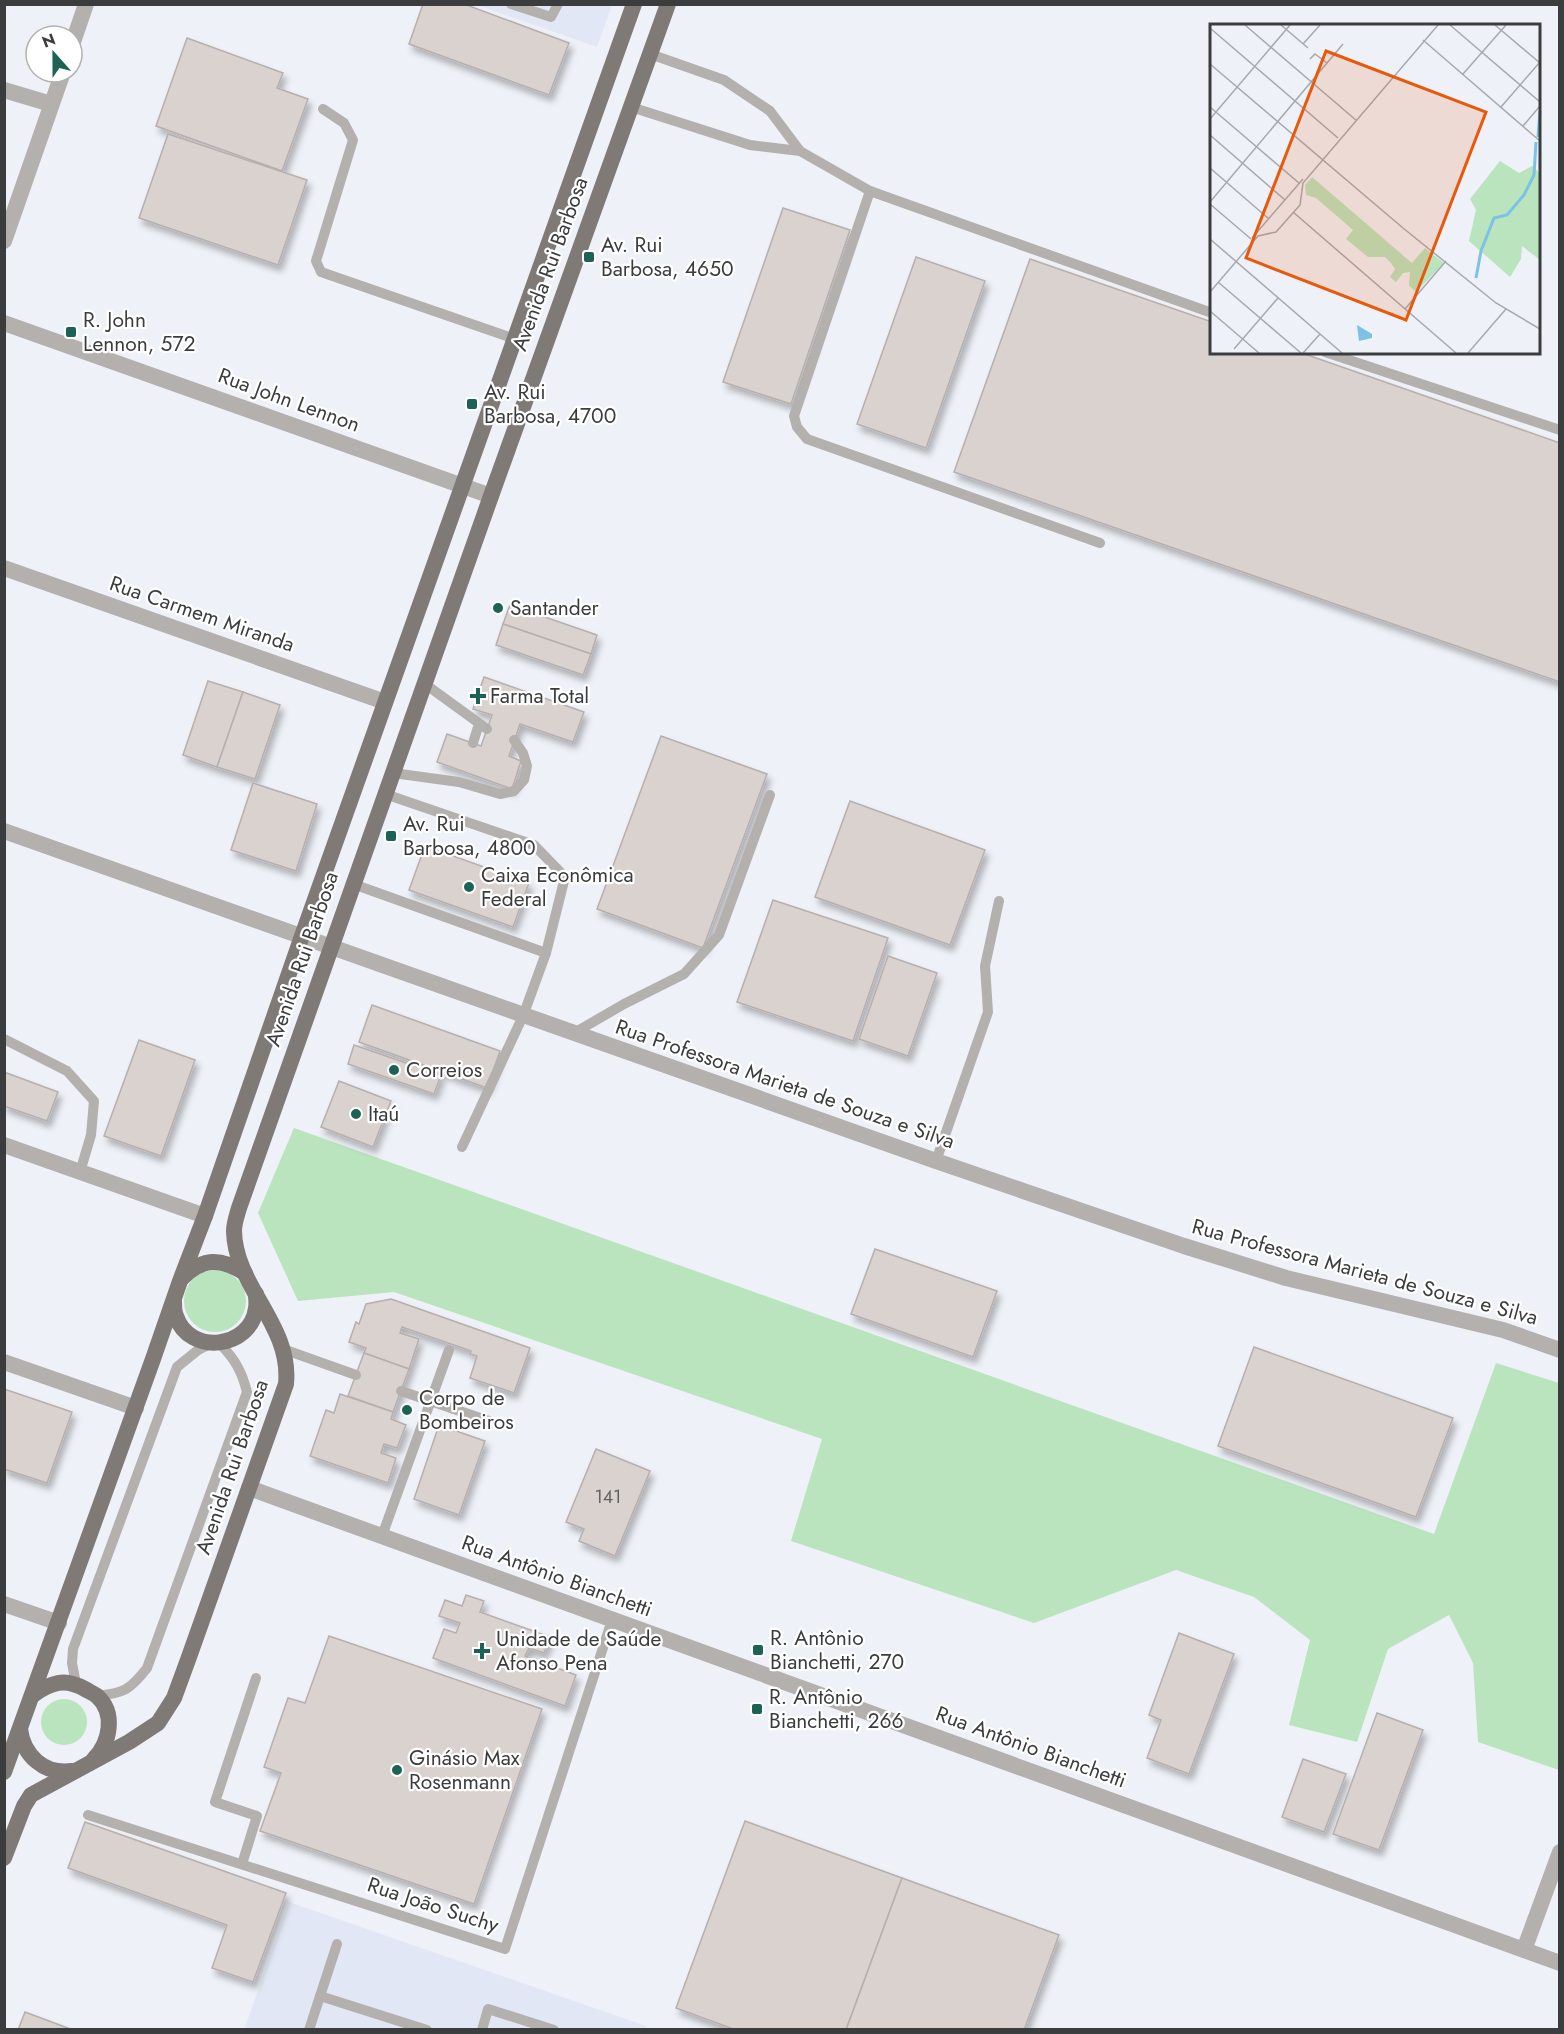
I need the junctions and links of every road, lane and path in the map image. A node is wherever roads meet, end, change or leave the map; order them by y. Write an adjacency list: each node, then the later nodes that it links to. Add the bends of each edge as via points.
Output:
1 (86, 4): 6 (street)
2 (511, 4): 3 (lane, via 551,17)
3 (558, 4)
4 (634, 4): 18 (main road, Avenida Rui Barbosa)
5 (668, 4): 7 (main road, Avenida Rui Barbosa)
6 (79, 24)
7 (650, 54): 11 (main road, Avenida Rui Barbosa); 13 (lane, via 724,80 770,111)
8 (58, 84): 10 (street)
9 (4, 90): 10 (street)
10 (51, 104): 15 (street)
11 (631, 107): 13 (lane, via 750,146); 22 (main road, Avenida Rui Barbosa)
12 (323, 109): 18 (lane, via 344,123 353,140 316,261 321,272)
13 (800, 151): 14 (lane)
14 (870, 192): 16 (lane); 23 (lane, via 794,416 797,427 807,439)
15 (4, 241)
16 (1210, 312)
17 (4, 323): 21 (street, Rua John Lennon)
18 (515, 339): 21 (main road, Avenida Rui Barbosa)
19 (1331, 354): 20 (lane)
20 (1560, 430)
21 (463, 486): 22 (street, Rua John Lennon); 26 (main road, Avenida Rui Barbosa)
22 (491, 496): 25 (main road, Avenida Rui Barbosa)
23 (1100, 543)
24 (4, 568): 26 (street, Rua Carmem Miranda)
25 (425, 684): 28 (lane, via 483,726); 29 (main road, Avenida Rui Barbosa)
26 (385, 702): 35 (main road, Avenida Rui Barbosa)
27 (514, 740): 29 (lane, via 527,766 524,780 514,791 500,794 461,777)
28 (473, 743)
29 (393, 773): 30 (main road, Avenida Rui Barbosa)
30 (385, 794): 33 (main road, Avenida Rui Barbosa); 37 (lane, via 534,845 565,877)
31 (770, 795): 39 (lane, via 719,935 684,974)
32 (4, 831): 35 (street, Rua Professora Marieta de Souza e Silva)
33 (353, 884): 36 (main road, Avenida Rui Barbosa); 37 (lane)
34 (999, 901): 43 (lane, via 985,966 988,1012)
35 (302, 936): 36 (street, Rua Professora Marieta de Souza e Silva); 45 (main road, Avenida Rui Barbosa)
36 (330, 946): 38 (street, Rua Professora Marieta de Souza e Silva); 46 (main road, Avenida Rui Barbosa, via 239,1208 234,1229)
37 (546, 953): 38 (lane)
38 (524, 1016): 39 (street, Rua Professora Marieta de Souza e Silva); 42 (lane)
39 (574, 1034): 43 (street, Rua Professora Marieta de Souza e Silva)
40 (4, 1038): 44 (lane, via 67,1071 94,1101 91,1135)
41 (4, 1145): 44 (street)
42 (462, 1148)
43 (936, 1161): 53 (street, Rua Professora Marieta de Souza e Silva, via 1238,1263 1481,1324)
44 (80, 1172): 45 (street)
45 (205, 1216): 47 (main road, Avenida Rui Barbosa)
46 (245, 1273): 47 (main road, via 229,1263 210,1261 193,1267); 48 (main road, Avenida Rui Barbosa)
47 (180, 1281): 49 (main road, Avenida Rui Barbosa)
48 (255, 1291): 50 (main road, via 256,1309 250,1325 237,1338); 51 (main road, Avenida Rui Barbosa)
49 (173, 1301): 50 (main road, via 183,1330 195,1339); 58 (main road, Avenida Rui Barbosa)
50 (215, 1344): 66 (lane, via 198,1350 177,1367 73,1649); 68 (lane, via 233,1357 247,1392 147,1668 135,1684 117,1694)
51 (283, 1349): 55 (lane); 60 (main road, Avenida Rui Barbosa, via 286,1384)
52 (449, 1350): 57 (lane)
53 (1560, 1350)
54 (4, 1362): 58 (street)
55 (356, 1375)
56 (401, 1390): 57 (lane)
57 (430, 1401): 59 (lane); 61 (lane)
58 (136, 1408): 64 (main road, Avenida Rui Barbosa)
59 (489, 1421)
60 (249, 1488): 61 (street, Rua Antônio Bianchetti); 70 (main road, Avenida Rui Barbosa, via 167,1712 145,1732)
61 (382, 1536): 63 (street, Rua Antônio Bianchetti)
62 (4, 1604): 64 (street)
63 (612, 1620): 76 (lane, Rua João Suchy, via 505,1949); 78 (street, Rua Antônio Bianchetti)
64 (58, 1623): 67 (main road, Avenida Rui Barbosa)
65 (256, 1678): 76 (lane, via 215,1802 257,1816)
66 (76, 1684): 67 (main road, via 46,1686); 68 (main road)
67 (33, 1695): 69 (main road, Avenida Rui Barbosa)
68 (97, 1696): 70 (main road, via 108,1717 109,1729 101,1752)
69 (20, 1728): 71 (main road, via 25,1747 37,1762 56,1771); 72 (main road, Avenida Rui Barbosa)
70 (93, 1761): 71 (main road, Avenida Rui Barbosa)
71 (76, 1770): 75 (main road, Avenida Rui Barbosa, via 31,1795)
72 (4, 1772)
73 (88, 1815): 76 (lane, Rua João Suchy)
74 (1560, 1852): 78 (street)
75 (4, 1858)
76 (242, 1864)
77 (337, 1944): 80 (lane)
78 (1524, 1950): 79 (street, Rua Antônio Bianchetti)
79 (1560, 1963)
80 (320, 1996): 81 (lane); 82 (lane)
81 (309, 2030)
82 (427, 2030)
83 (482, 2030): 84 (lane, via 488,2009)
84 (554, 2030)

